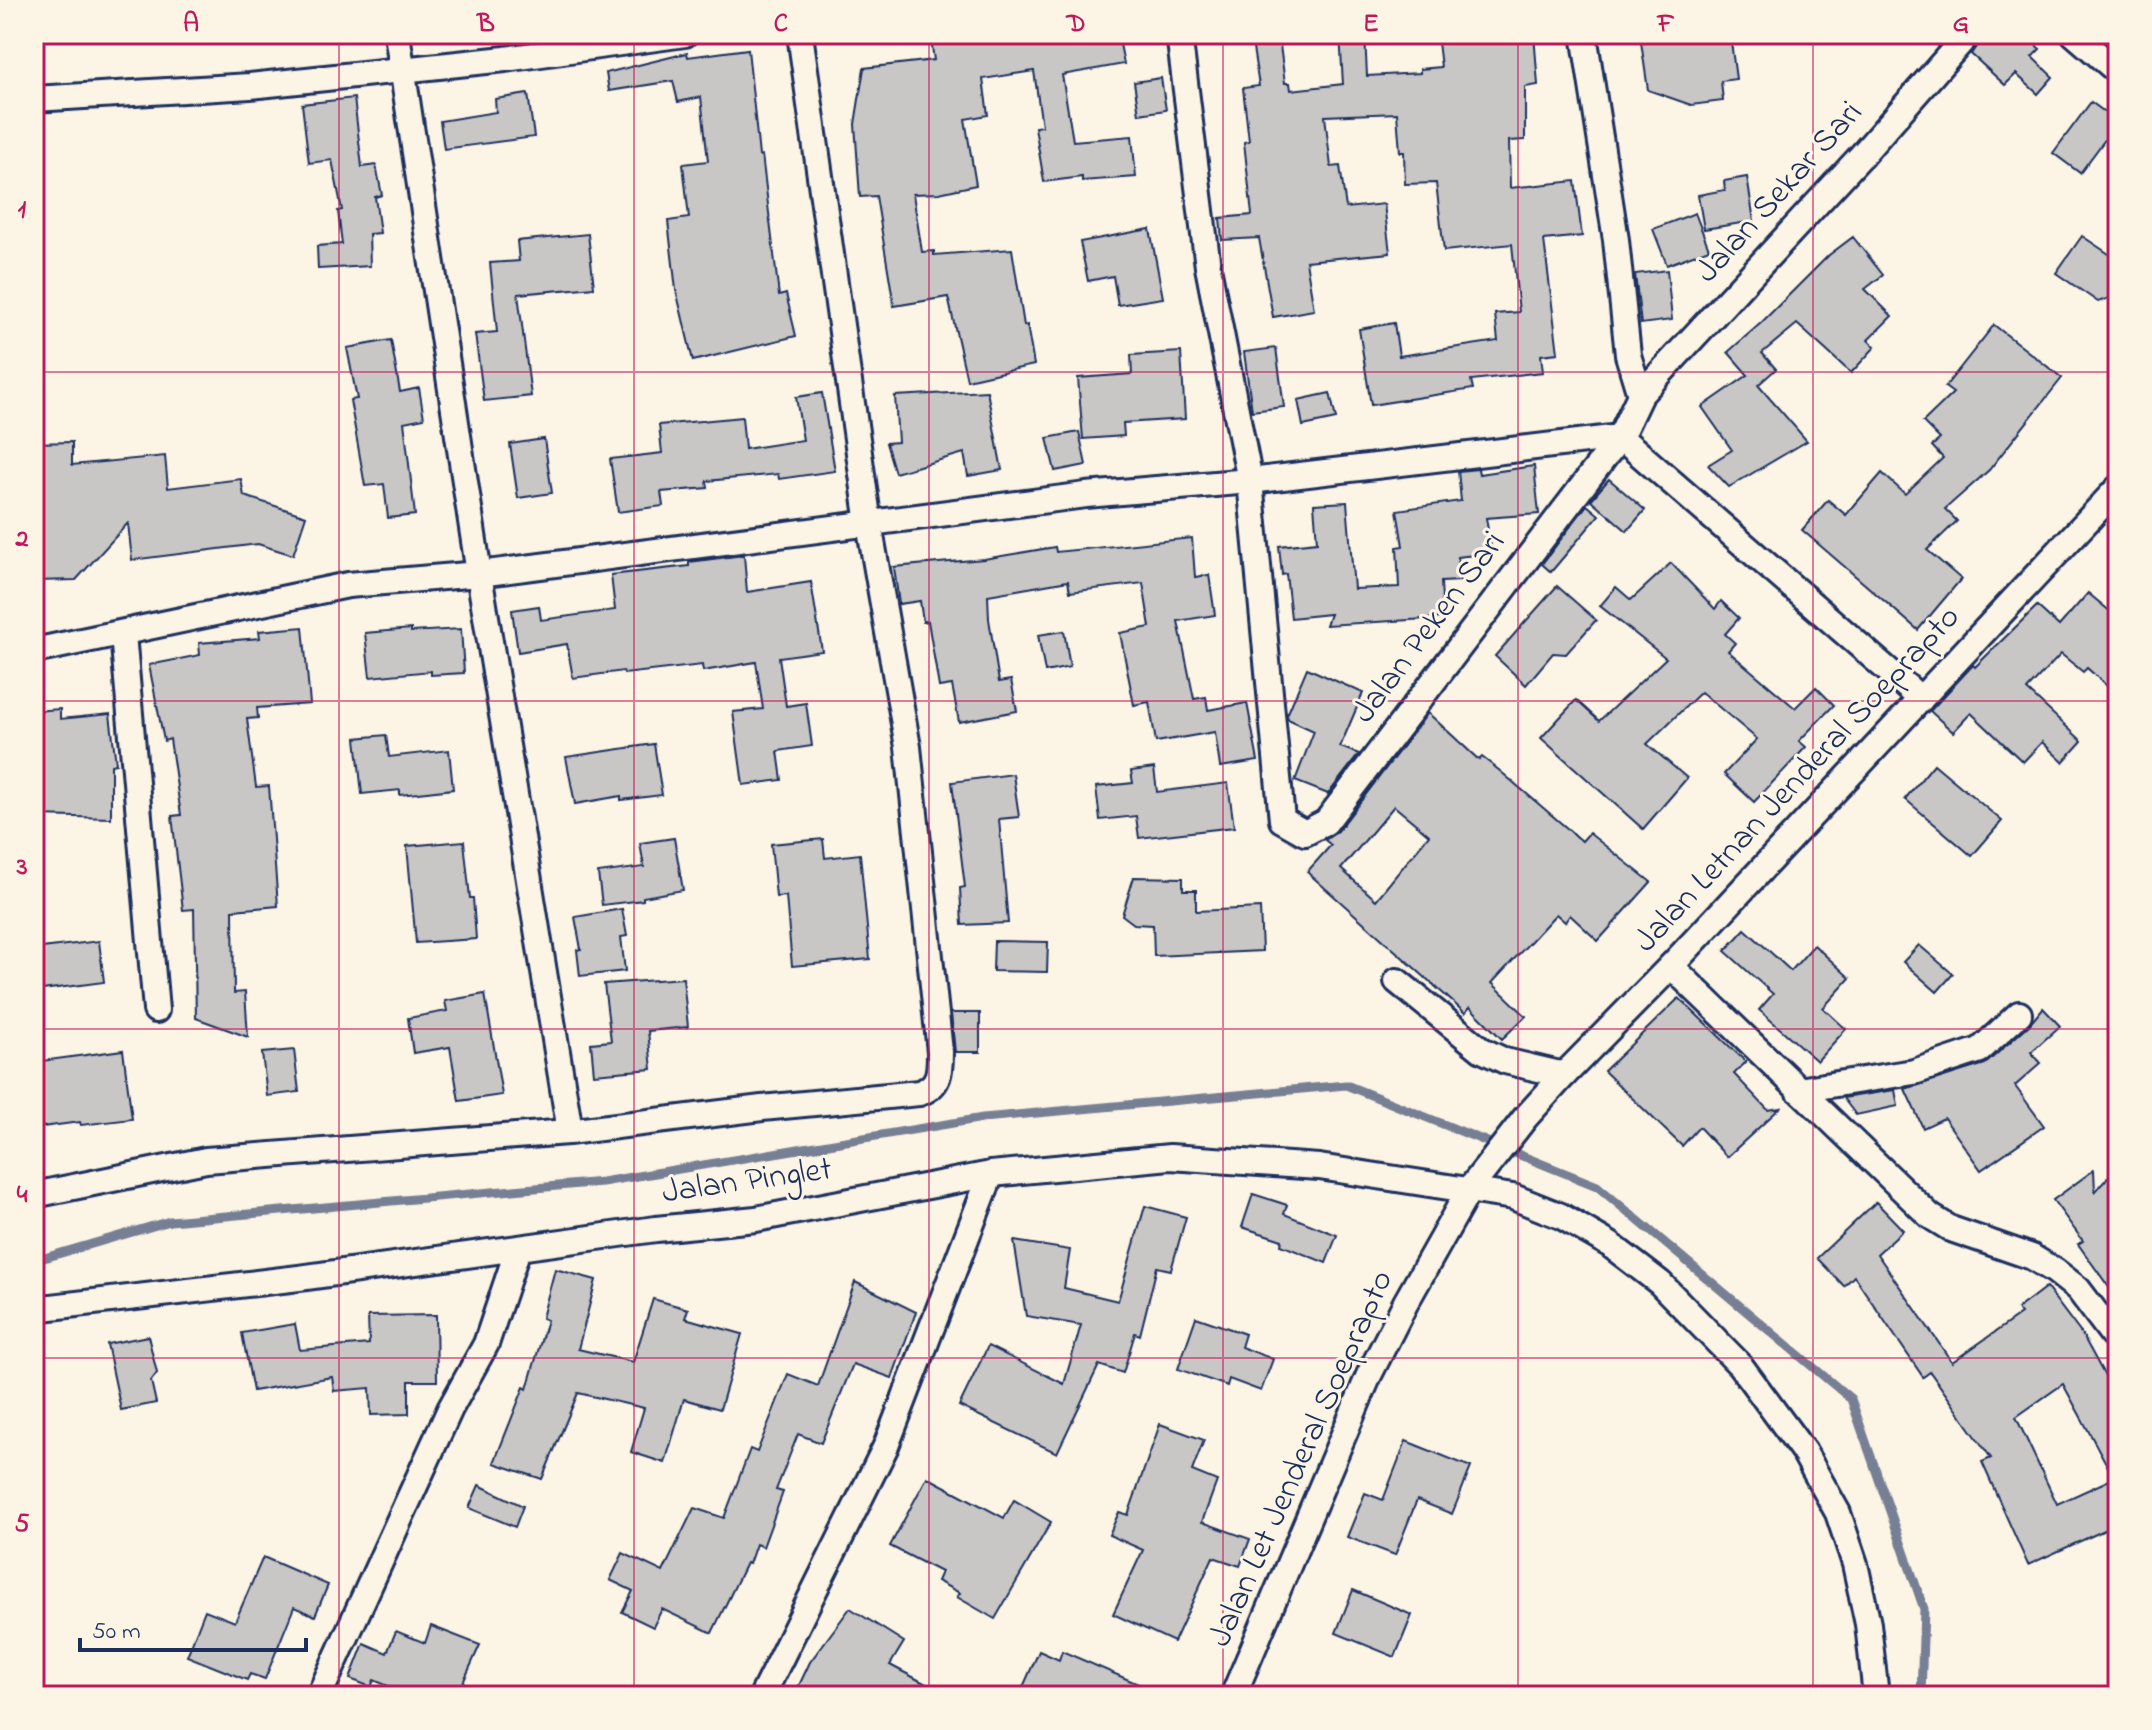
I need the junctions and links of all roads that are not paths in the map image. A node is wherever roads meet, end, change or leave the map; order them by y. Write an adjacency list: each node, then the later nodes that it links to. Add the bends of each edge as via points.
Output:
1 (397, 34): 8 (street)
2 (685, 34): 8 (street)
3 (800, 34): 15 (street)
4 (1179, 34): 13 (street, via 1208,267)
5 (1584, 34): 11 (street, via 1628,355)
6 (1968, 34): 11 (street, Jalan Sekar Sari)
7 (2074, 34): 9 (street)
8 (402, 70): 10 (street, via 250,86); 16 (street)
9 (2118, 72)
10 (34, 99)
11 (1640, 395): 12 (street, Jalan Sekar Sari)
12 (1620, 437): 13 (street); 13 (street, Jalan Peken Sari, via 1326,822 1305,833 1282,820); 19 (street)
13 (1250, 481): 15 (street, via 1086,495)
14 (2118, 488): 19 (street, Jalan Letnan Jenderal Soeprapto)
15 (869, 524): 16 (street); 26 (street, via 908,747 940,1052 936,1082 919,1093)
16 (479, 574): 17 (street, via 348,585); 26 (street)
17 (123, 634): 18 (street); 22 (street)
18 (34, 651)
19 (1921, 699): 20 (street, Jalan Letnan Jenderal Soeprapto)
20 (1671, 966): 24 (street, Jalan Letnan Jenderal Soeprapto); 25 (street)
21 (1397, 981): 24 (street, via 1482,1050)
22 (156, 1010)
23 (2019, 1014): 25 (street, via 1980,1050 1940,1064)
24 (1564, 1075): 27 (street, Jalan Letnan Jenderal Soeprapto)
25 (1798, 1090): 33 (street, via 1930,1216 2055,1271 2078,1289)
26 (568, 1132): 30 (street, via 206,1160)
27 (1486, 1170): 29 (street, Jalan Let Jenderal Soeprapto)
28 (991, 1174): 29 (street, Jalan Pinglet, via 1170,1157 1319,1167); 31 (street, Jalan Pinglet, via 756,1219); 35 (street, via 886,1446)
29 (1469, 1190): 36 (street, Jalan Let Jenderal Soeprapto, via 1369,1375); 37 (street, Jalan Pinglet, via 1513,1197 1561,1216 1609,1244 1660,1283 1740,1365 1804,1452 1838,1513 1868,1624)
30 (34, 1195)
31 (518, 1249): 32 (street, Jalan Pinglet); 34 (street, via 486,1344 450,1409)
32 (34, 1309)
33 (2118, 1342)
34 (319, 1696)
35 (762, 1696)
36 (1233, 1696)
37 (1876, 1696)

